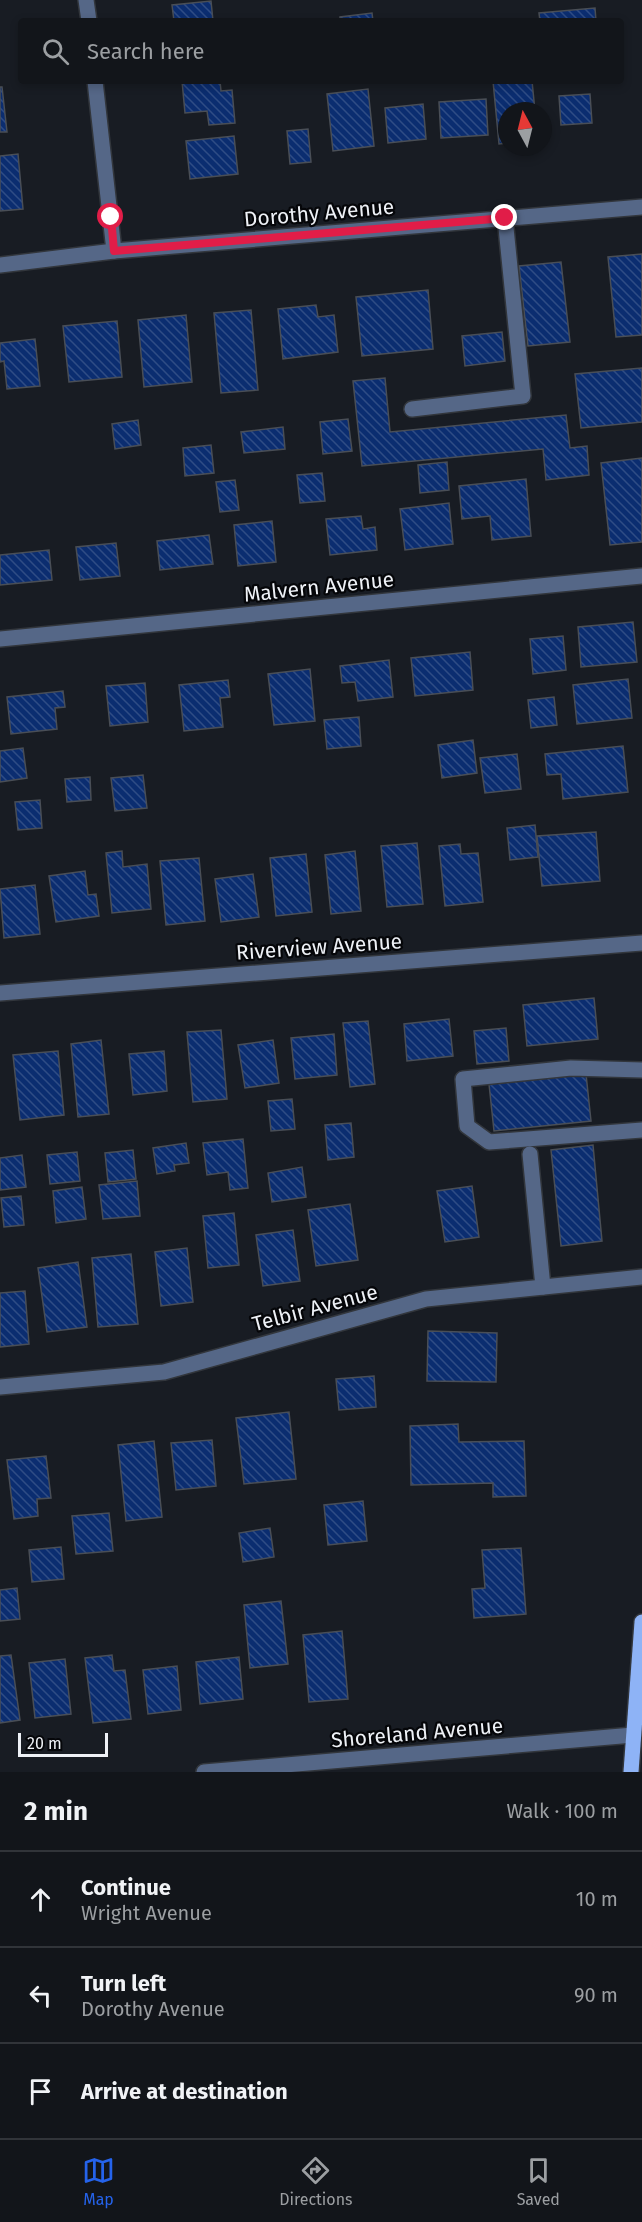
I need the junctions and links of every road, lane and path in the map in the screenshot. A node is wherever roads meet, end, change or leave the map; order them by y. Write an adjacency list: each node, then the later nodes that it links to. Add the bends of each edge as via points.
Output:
1 (86, 0): 2 (street)
2 (89, 18)
3 (96, 84): 6 (street)
4 (642, 207): 5 (street, Dorothy Avenue)
5 (505, 218): 6 (street, Dorothy Avenue); 8 (street, via 523,396)
6 (114, 251): 7 (street, Dorothy Avenue)
7 (0, 265)
8 (412, 409)
9 (642, 576): 10 (street, Malvern Avenue)
10 (0, 639)
11 (642, 943): 12 (street, Riverview Avenue)
12 (0, 993)
13 (642, 1070): 14 (street, via 571,1068 463,1079 467,1126 489,1142)
14 (642, 1130)
15 (530, 1154): 17 (street)
16 (642, 1277): 17 (street, Telbir Avenue)
17 (543, 1287): 18 (street, Telbir Avenue, via 426,1299 164,1372)
18 (0, 1387)
19 (642, 1622): 20 (main road)
20 (633, 1735): 21 (street, Shoreland Avenue); 22 (main road)
21 (204, 1772)
22 (631, 1772)

